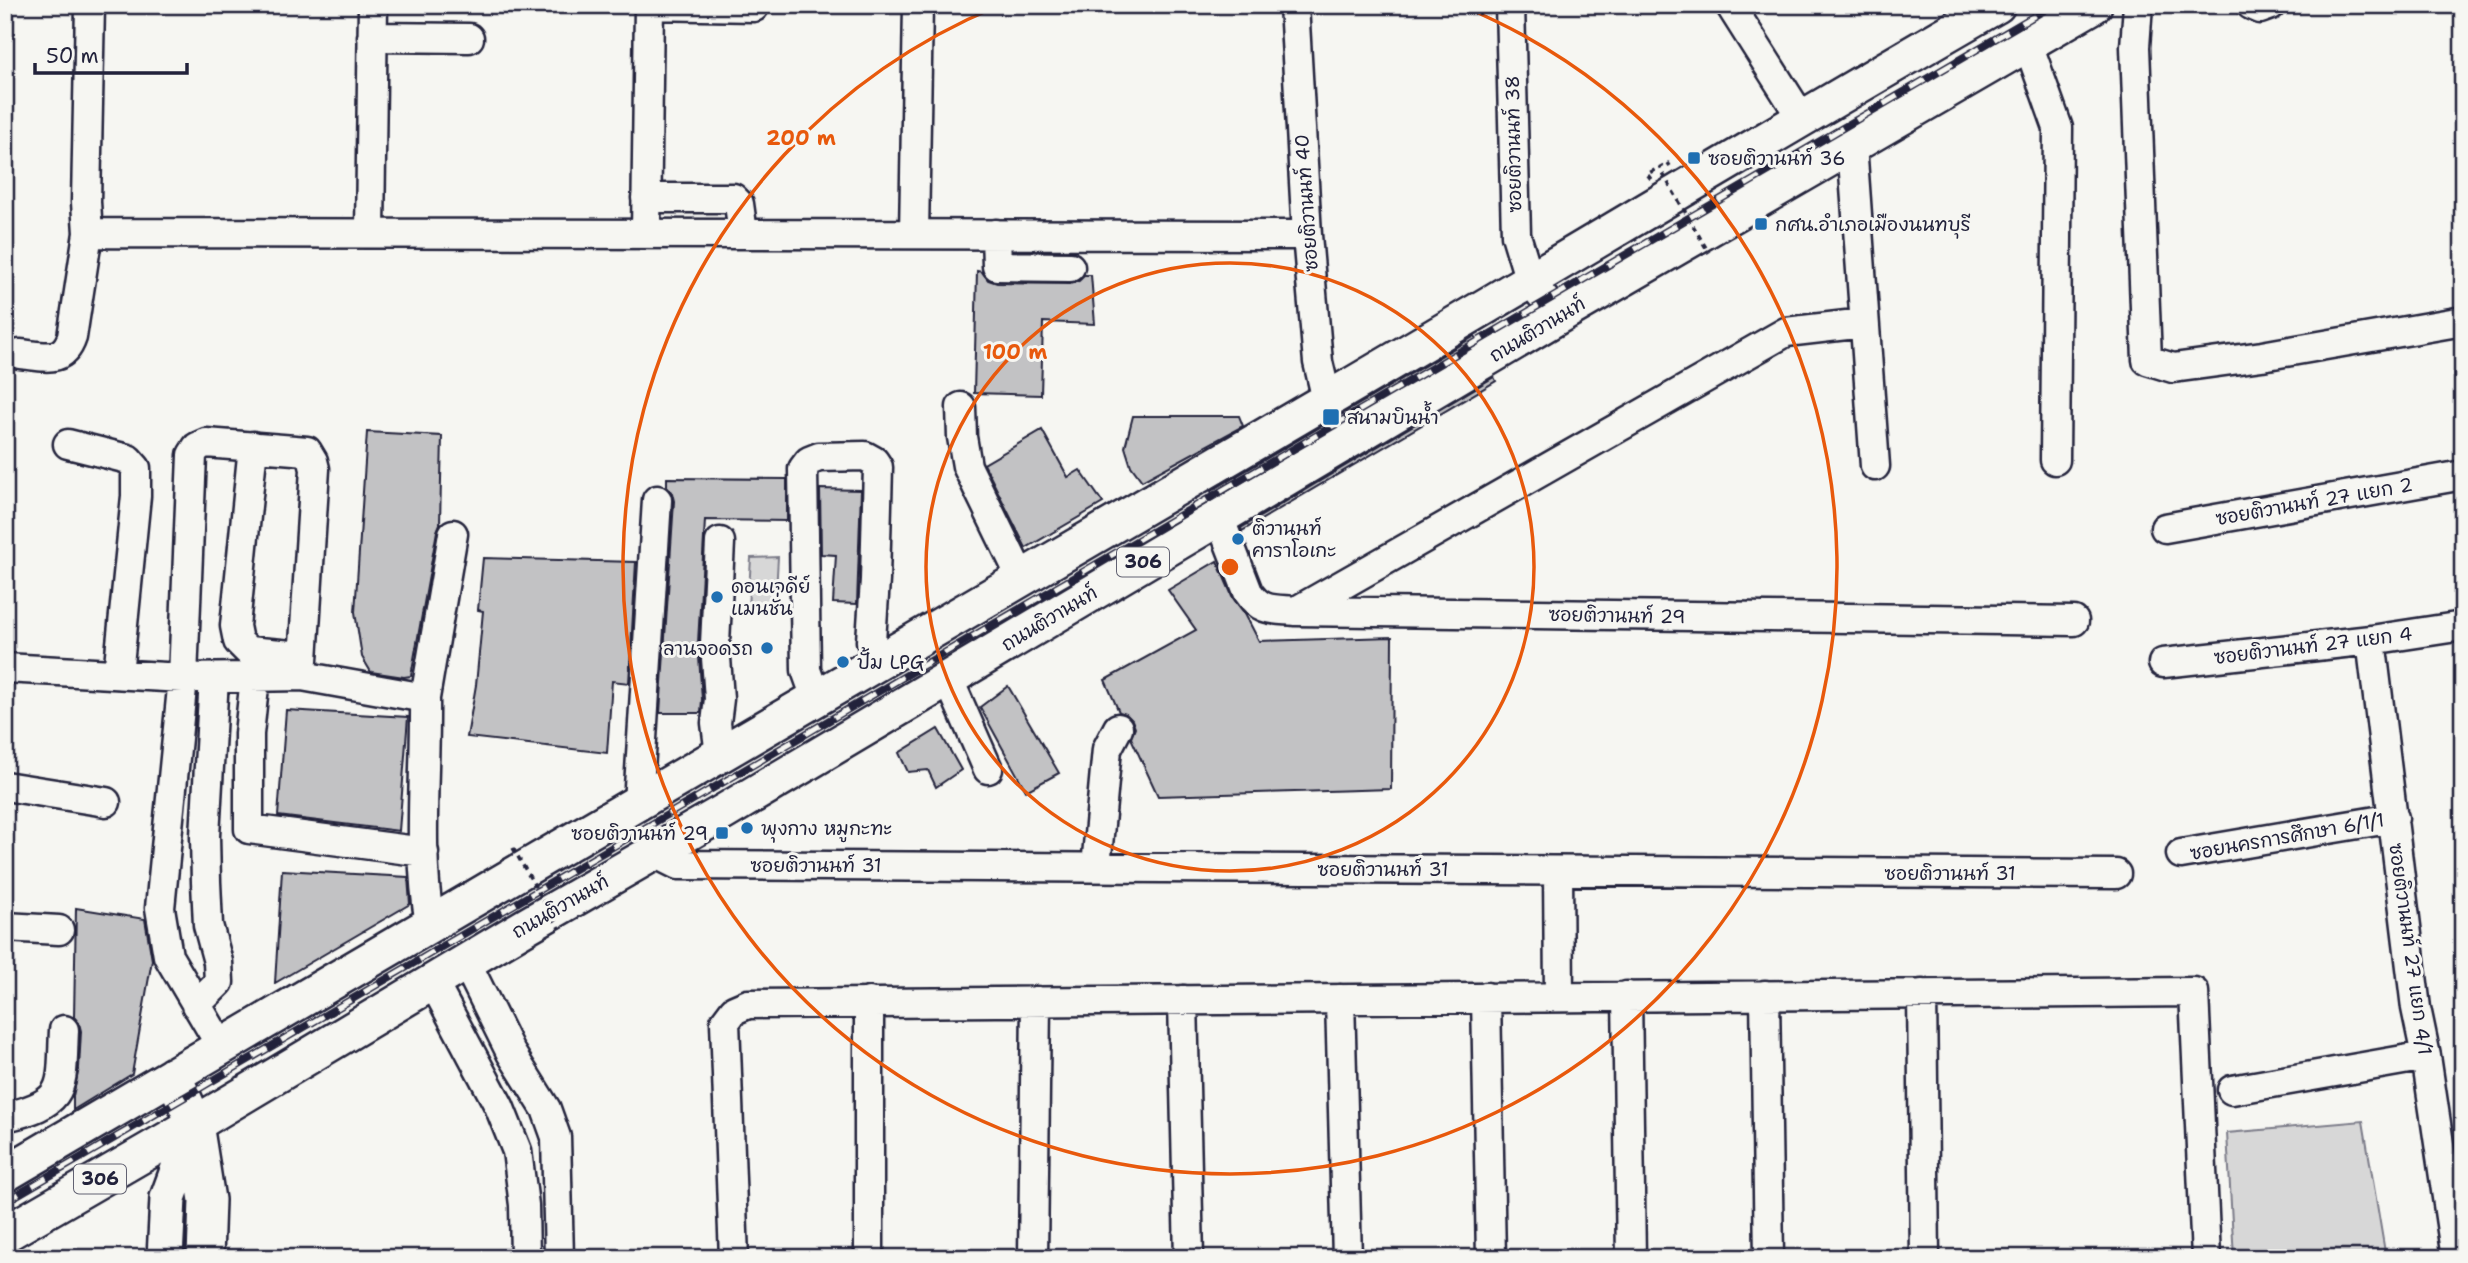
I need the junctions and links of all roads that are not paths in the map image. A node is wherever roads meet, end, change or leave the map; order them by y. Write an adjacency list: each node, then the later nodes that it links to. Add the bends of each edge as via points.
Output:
1 (90, 5): 21 (street)
2 (373, 5): 14 (street)
3 (649, 5): 13 (street); 19 (street)
4 (918, 5): 24 (street)
5 (1294, 5): 26 (street, ซอยติวานนท์ 40)
6 (1510, 5): 28 (street, ซอยติวานนท์ 38, via 1516,235)
7 (1730, 5): 17 (street)
8 (1997, 5): 17 (main road, 306)
9 (2094, 5): 16 (main road, ถนนติวานนท์ / 306)
10 (2138, 5): 30 (street, via 2135,47 2147,360 2173,368)
11 (2250, 5): 12 (street, via 2260,9)
12 (2271, 5)
13 (754, 7)
14 (372, 37): 15 (street); 20 (street)
15 (469, 38)
16 (2028, 44): 18 (main road, ถนนติวานนท์ / 306); 37 (street, via 2058,128)
17 (1801, 117): 28 (main road, 306)
18 (1852, 145): 29 (main road, ถนนติวานนท์ / 306); 31 (street)
19 (646, 198): 22 (street); 23 (street, via 733,198 739,204)
20 (370, 232): 21 (street); 22 (street)
21 (88, 233): 32 (street, via 68,350 58,356)
22 (646, 233): 23 (street)
23 (743, 233): 24 (street)
24 (914, 234): 25 (street)
25 (996, 234): 26 (street); 27 (street, via 997,266)
26 (1307, 235): 33 (street, ซอยติวานนท์ 40, via 1318,362)
27 (1070, 267)
28 (1530, 281): 29 (street); 33 (main road, 306)
29 (1558, 316): 41 (main road, ถนนติวานนท์ / 306)
30 (2463, 321)
31 (1864, 323): 38 (street); 46 (street, via 1786,332)
32 (19, 354)
33 (1327, 400): 45 (main road, 306)
34 (961, 407): 45 (street, via 967,466)
35 (68, 444): 54 (street, via 128,459 136,468)
36 (253, 446): 52 (street, via 235,626 238,641 248,651); 52 (street, via 307,452 315,469); 56 (street, via 206,443 192,454)
37 (2055, 460)
38 (1875, 466)
39 (2463, 475): 42 (street, ซอยติวานนท์ 27 แยก 2)
40 (657, 500): 66 (street)
41 (1219, 517): 46 (street, ซอยติวานนท์ 29, via 1254,601 1264,608); 58 (main road, ถนนติวานนท์ / 306)
42 (2165, 528)
43 (453, 534): 59 (street)
44 (720, 542): 62 (street, via 715,644)
45 (1021, 577): 50 (main road, 306)
46 (1295, 611): 47 (street, ซอยติวานนท์ 29)
47 (2074, 621)
48 (2463, 626): 49 (street, ซอยติวานนท์ 27 แยก 4)
49 (2371, 640): 51 (street, ซอยติวานนท์ 27 แยก 4); 67 (street, ซอยติวานนท์ 27 แยก 4/1)
50 (877, 662): 60 (main road, 306); 60 (street, via 871,641 877,467 865,456 819,457 803,469 806,670)
51 (2163, 663)
52 (302, 666): 55 (street); 59 (street)
53 (5, 668): 54 (street)
54 (118, 674): 56 (street)
55 (255, 677): 57 (street); 68 (street, via 249,734)
56 (183, 678): 57 (street); 70 (street)
57 (214, 678): 69 (street)
58 (948, 678): 63 (street); 72 (main road, ถนนติวานนท์ / 306)
59 (425, 698): 71 (street)
60 (816, 698): 62 (main road, 306)
61 (1118, 728): 74 (street, via 1107,748)
62 (720, 755): 66 (main road, 306)
63 (988, 769)
64 (5, 786): 65 (street)
65 (106, 802)
66 (638, 803): 77 (main road, 306)
67 (2394, 818): 73 (street, ซอยนครการศึกษา 6/1/1); 94 (street, ซอยติวานนท์ 27 แยก 4/1, via 2416,1008)
68 (249, 829): 69 (street); 71 (street)
69 (205, 836): 70 (street); 91 (street, via 208,925 219,982)
70 (167, 841): 91 (street, via 160,908 168,956)
71 (424, 852): 77 (street)
72 (654, 853): 74 (street, ซอยติวานนท์ 31, via 678,865); 80 (main road, ถนนติวานนท์ / 306)
73 (2181, 854)
74 (1096, 867): 75 (street, ซอยติวานนท์ 31)
75 (1558, 871): 76 (street, ซอยติวานนท์ 31); 85 (street)
76 (2116, 874)
77 (430, 924): 93 (main road, 306)
78 (5, 927): 79 (street)
79 (59, 930)
80 (466, 962): 81 (main road, ถนนติวานนท์ / 306); 100 (street, via 511,1053 546,1109 556,1137)
81 (433, 982): 98 (main road, ถนนติวานนท์ / 306); 101 (street, via 517,1151)
82 (1922, 994): 83 (street); 115 (street); 116 (street, via 2193,992)
83 (1765, 995): 84 (street); 114 (street)
84 (1627, 996): 85 (street); 113 (street)
85 (1559, 997): 86 (street)
86 (1486, 998): 87 (street); 112 (street)
87 (1340, 999): 88 (street); 111 (street)
88 (1184, 1000): 89 (street); 110 (street)
89 (1036, 1001): 90 (street); 109 (street)
90 (869, 1002): 107 (street, via 748,1004 734,1010 726,1022); 108 (street)
91 (196, 1005): 93 (street)
92 (64, 1030): 97 (street, via 59,1088 51,1100)
93 (221, 1046): 95 (main road, 306)
94 (2426, 1056): 96 (street); 117 (street, ซอยติวานนท์ 27 แยก 4/1)
95 (173, 1075): 98 (main road); 99 (main road, 306)
96 (2232, 1090)
97 (5, 1116)
98 (195, 1124): 102 (main road, ถนนติวานนท์ / 306); 103 (main road, via 168,1198); 104 (main road, via 208,1200)
99 (5, 1174)
100 (559, 1204): 101 (street); 106 (street)
101 (524, 1205): 105 (street)
102 (5, 1234)
103 (165, 1258)
104 (205, 1258)
105 (525, 1258)
106 (559, 1258)
107 (734, 1258)
108 (869, 1258)
109 (1033, 1258)
110 (1189, 1258)
111 (1347, 1258)
112 (1491, 1258)
113 (1631, 1258)
114 (1769, 1258)
115 (1925, 1258)
116 (2206, 1258)
117 (2456, 1258)

